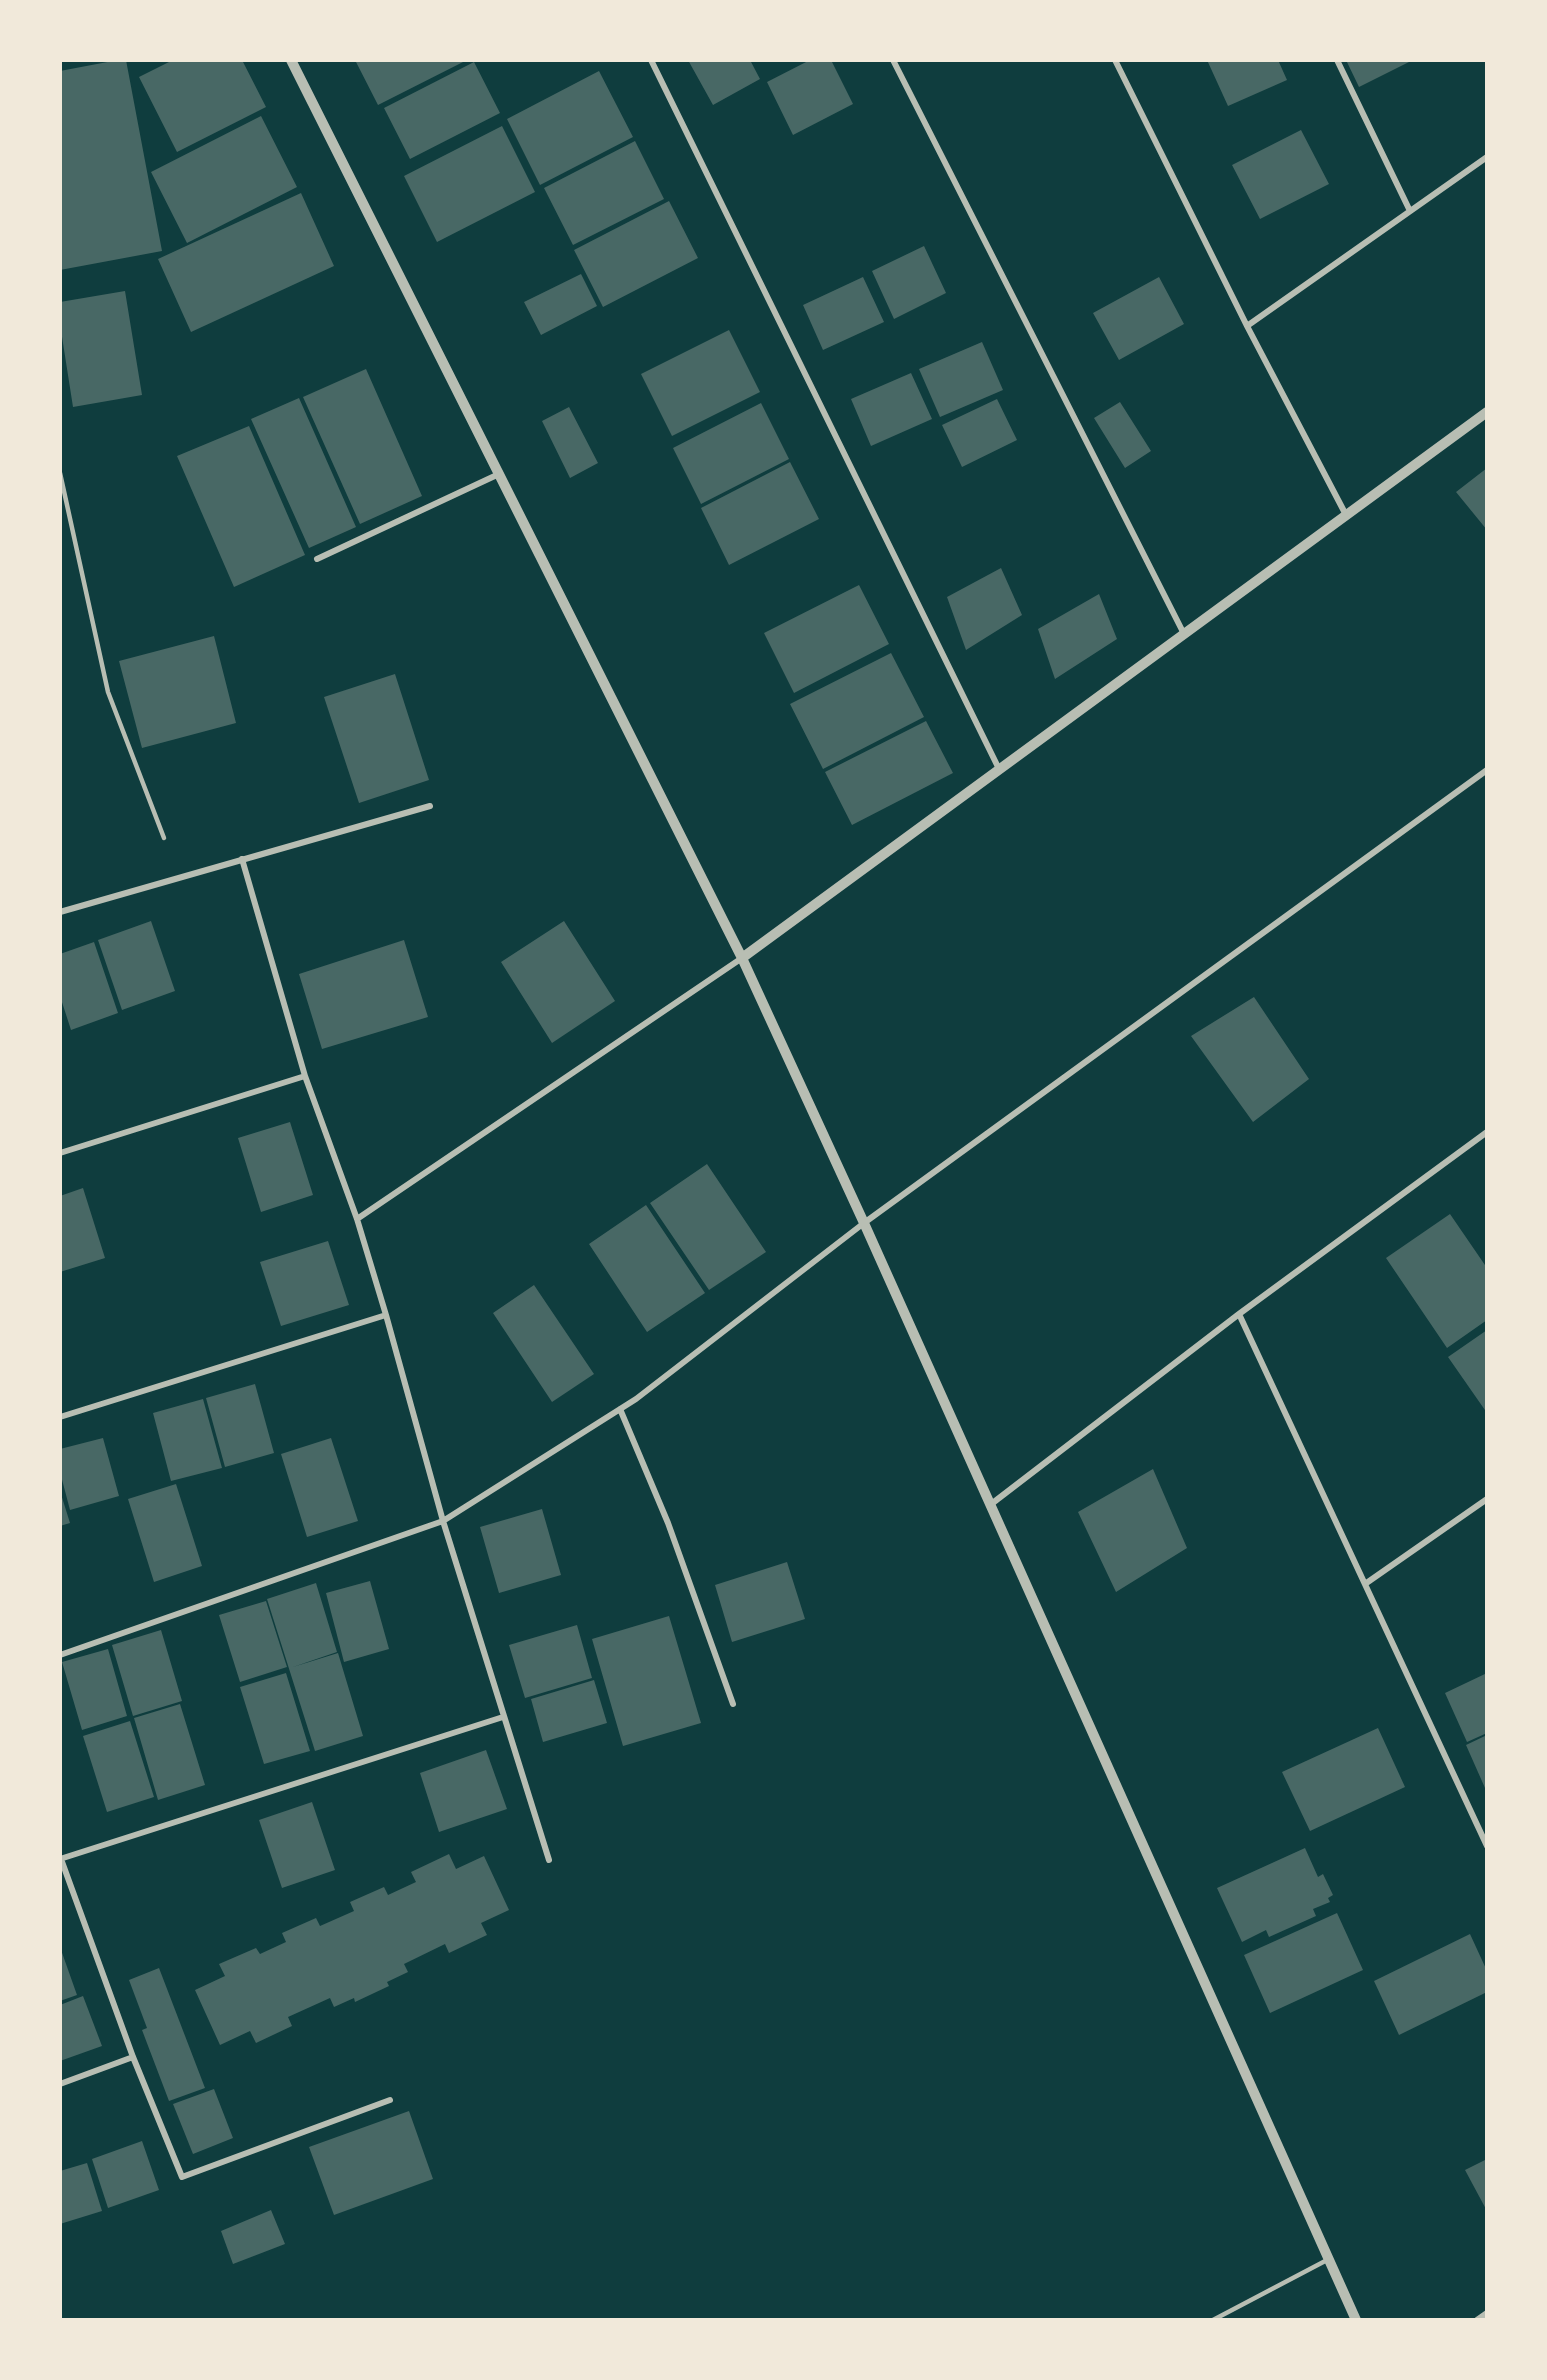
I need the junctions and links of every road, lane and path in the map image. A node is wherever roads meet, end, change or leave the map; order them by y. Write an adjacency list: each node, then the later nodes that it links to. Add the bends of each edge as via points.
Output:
1 (291, 60): 11 (street)
2 (651, 60): 15 (street)
3 (892, 60): 14 (street)
4 (1114, 60): 8 (street)
5 (1337, 60): 7 (street)
6 (1487, 158): 7 (street)
7 (1410, 211): 8 (street)
8 (1247, 326): 12 (street)
9 (1487, 412): 12 (street)
10 (60, 473): 18 (lane, via 108,692)
11 (499, 474): 13 (street); 21 (street)
12 (1346, 515): 14 (street)
13 (317, 559)
14 (1184, 634): 15 (street)
15 (999, 769): 21 (street)
16 (1487, 770): 26 (street)
17 (430, 806): 19 (street)
18 (164, 838)
19 (242, 860): 20 (street); 22 (street)
20 (60, 912)
21 (742, 958): 25 (street); 26 (street)
22 (306, 1076): 24 (street); 25 (street)
23 (1487, 1132): 27 (street)
24 (60, 1153)
25 (357, 1219): 28 (street)
26 (864, 1223): 29 (street); 32 (street)
27 (1239, 1314): 32 (street); 34 (street)
28 (386, 1315): 30 (street); 33 (street)
29 (620, 1409): 33 (street); 36 (street, via 668,1523)
30 (60, 1417)
31 (1487, 1499): 34 (street)
32 (989, 1505): 44 (street)
33 (442, 1521): 35 (street); 37 (street)
34 (1365, 1584): 38 (street)
35 (60, 1655)
36 (733, 1704)
37 (503, 1717): 39 (street); 40 (street)
38 (1487, 1846)
39 (60, 1859): 41 (street)
40 (549, 1860)
41 (133, 2057): 42 (street); 43 (street, via 182,2177)
42 (60, 2084)
43 (390, 2100)
44 (1329, 2259): 46 (lane); 47 (street)
45 (1487, 2313): 48 (street)
46 (1213, 2320)
47 (1356, 2320)
48 (1477, 2320)

